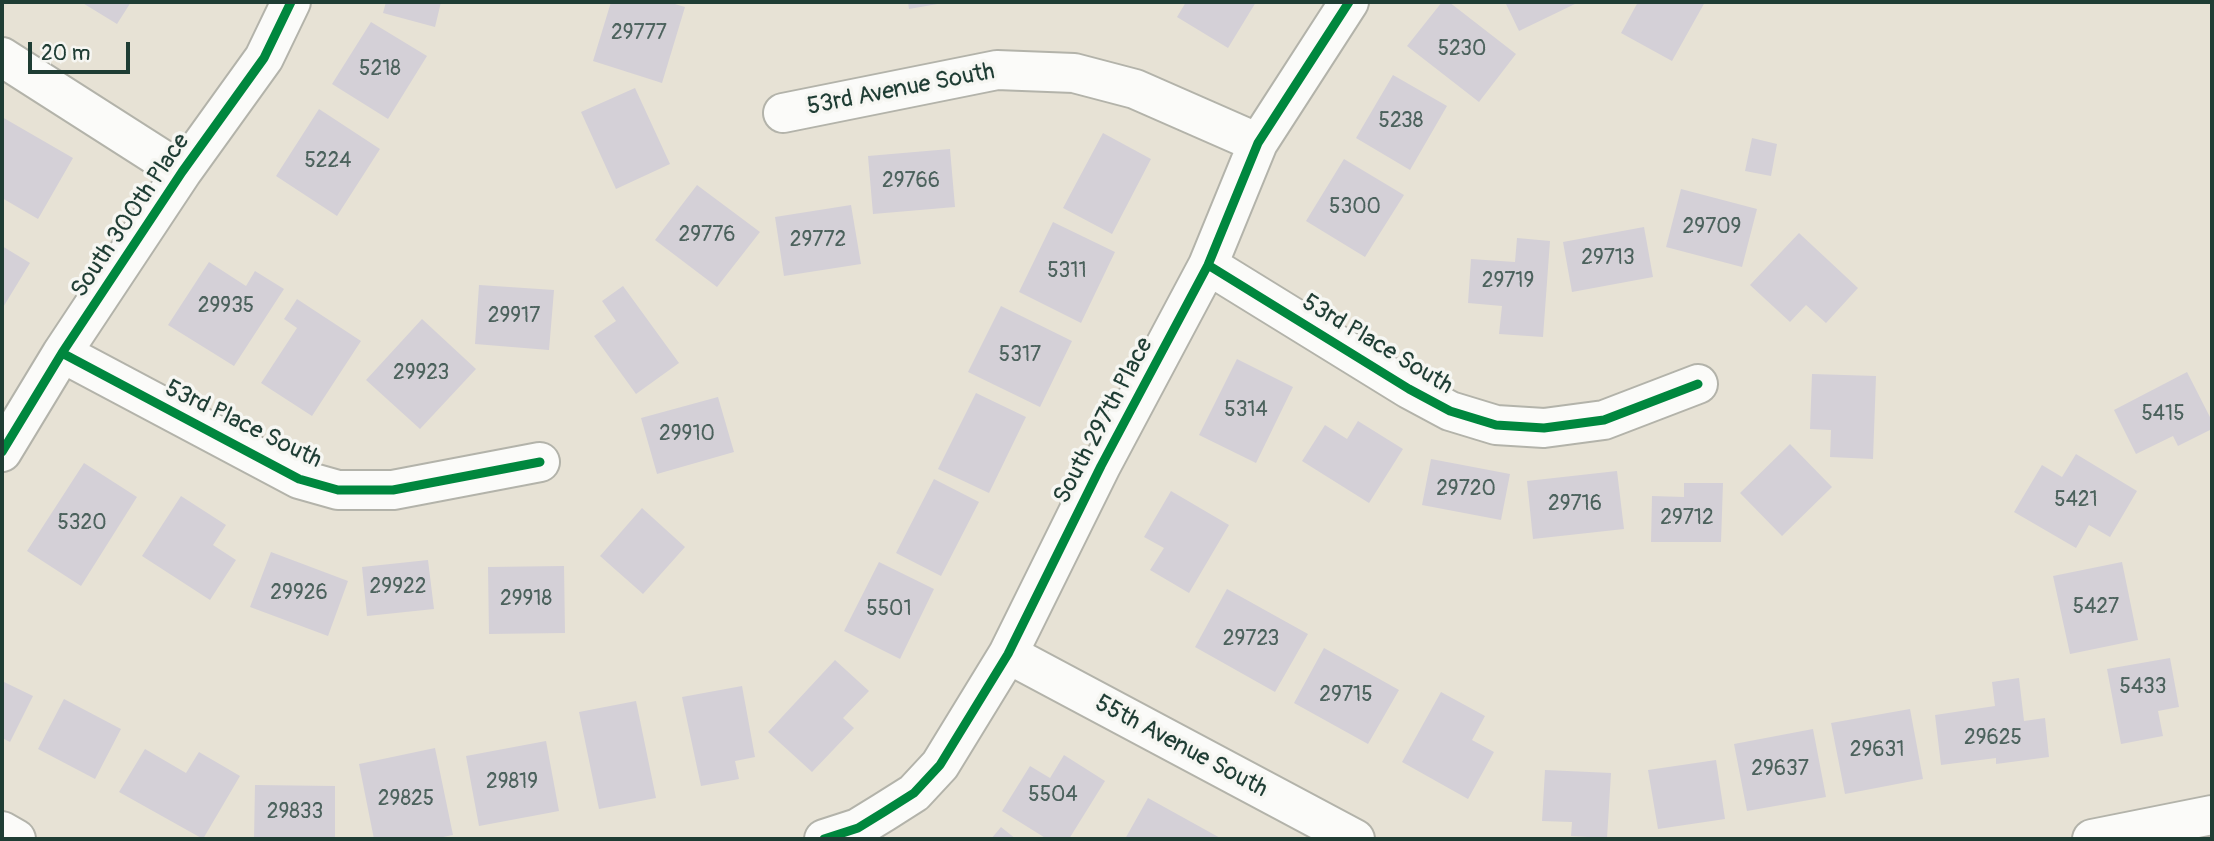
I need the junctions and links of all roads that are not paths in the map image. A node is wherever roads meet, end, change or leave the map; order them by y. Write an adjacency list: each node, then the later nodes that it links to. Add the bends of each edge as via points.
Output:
1 (291, 2): 6 (street, South 300th Place, via 264,58)
2 (1349, 2): 5 (street, South 297th Place)
3 (2, 57): 6 (street)
4 (783, 113): 5 (street, 53rd Avenue South, via 997,70 1074,74 1135,89)
5 (1258, 143): 7 (street, South 297th Place)
6 (182, 172): 8 (street, South 300th Place)
7 (1208, 265): 9 (street, 53rd Place South, via 1419,395 1450,411 1496,425 1544,428 1604,420); 12 (street, South 297th Place)
8 (62, 353): 10 (street, South 300th Place); 11 (street, 53rd Place South, via 299,479 338,490 393,490)
9 (1698, 384)
10 (2, 452)
11 (540, 462)
12 (1008, 654): 15 (street, South 297th Place, via 940,765 914,793); 17 (street, 55th Avenue South)
13 (2212, 815): 18 (street)
14 (2, 831): 16 (street)
15 (841, 834)
16 (16, 839)
17 (1355, 839)
18 (2092, 839)

